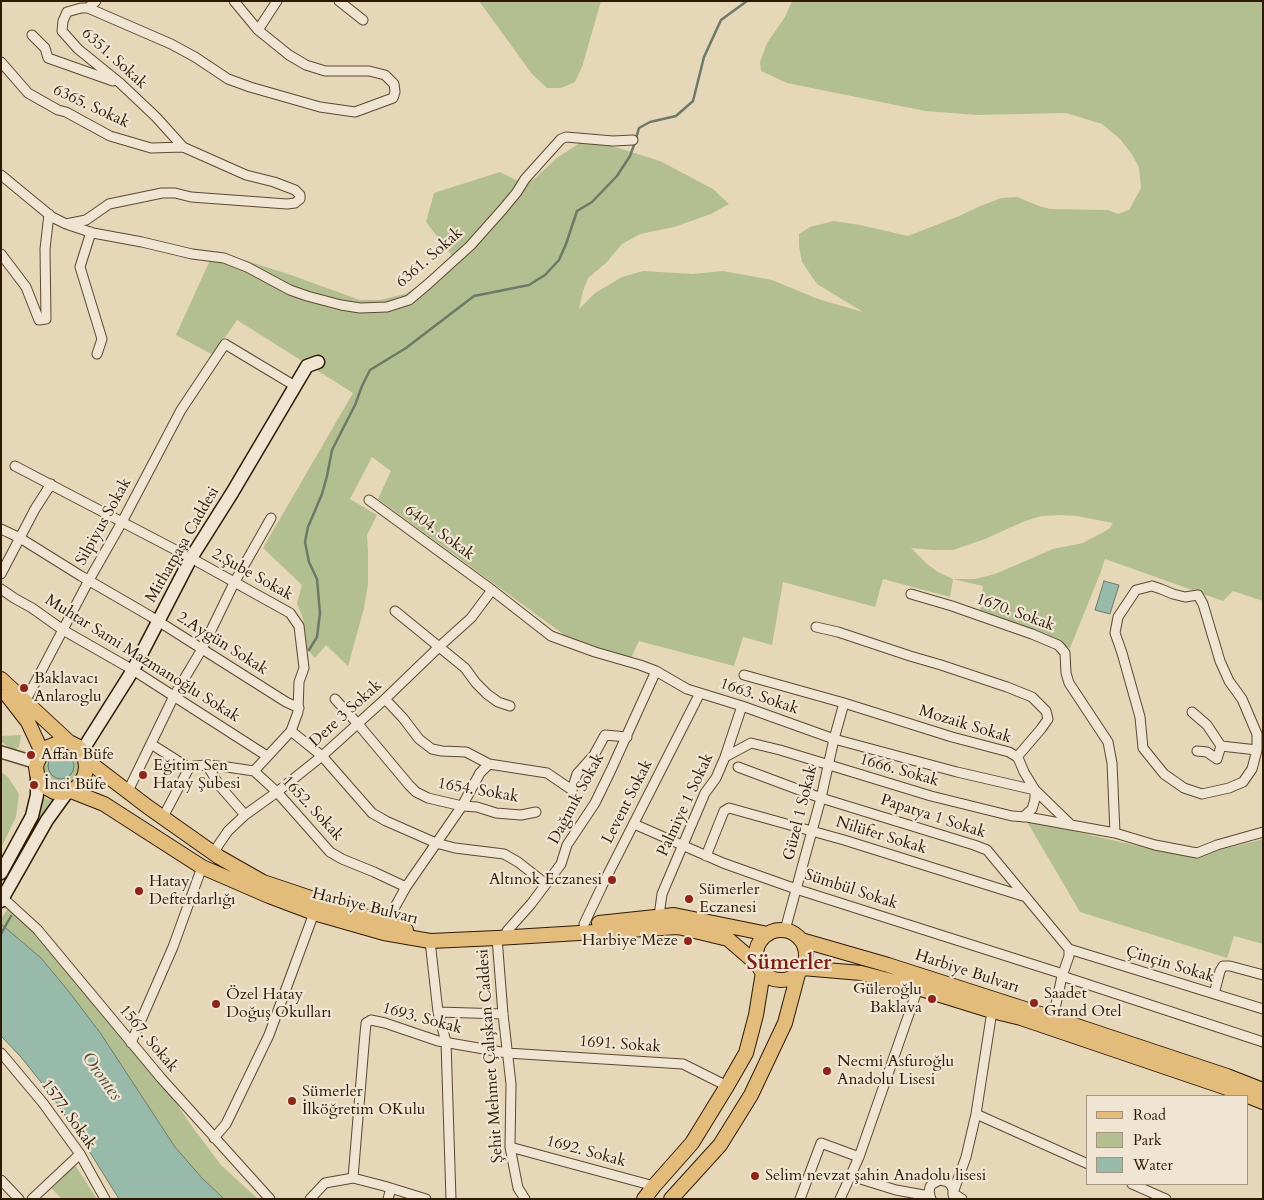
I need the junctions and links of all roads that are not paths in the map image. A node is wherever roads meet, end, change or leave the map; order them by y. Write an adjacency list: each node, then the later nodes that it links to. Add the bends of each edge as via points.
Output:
1 (96, 1): 5 (street)
2 (234, 1): 7 (street)
3 (277, 1): 7 (street)
4 (339, 1): 6 (street)
5 (88, 8): 7 (street, 6351. Sokak, via 171,44 228,79 250,87 320,107 355,112 393,98 394,84 386,75 370,71 325,71 306,65); 10 (street, 6351. Sokak, via 67,12 62,31)
6 (363, 20)
7 (258, 30)
8 (32, 35): 10 (street, via 48,58)
9 (1, 62): 12 (street, 6365. Sokak, via 28,93 110,136 151,148)
10 (120, 84): 12 (street, 6351. Sokak)
11 (633, 140): 16 (street, 6361. Sokak, via 561,139 470,246 408,300 387,307 341,305 290,290 224,258)
12 (183, 147): 15 (street, 6351. Sokak, via 246,175 295,190 300,200 287,204 162,193 109,204 86,220)
13 (1, 175): 14 (street)
14 (49, 214): 15 (street); 17 (street, via 45,249 46,319 39,320 26,287)
15 (66, 224): 16 (street, 6361. Sokak)
16 (91, 232): 18 (street, via 80,267 102,339)
17 (1, 254)
18 (97, 354)
19 (318, 362): 20 (main road, Mithatpaşa Caddesi, via 307,366)
20 (295, 386): 25 (street, Silpiyus Sokak, via 225,344 181,410); 28 (main road, Mithatpaşa Caddesi)
21 (15, 466): 22 (street, 2.Şube Sokak)
22 (51, 484): 25 (street, 2.Şube Sokak); 27 (street)
23 (369, 500): 33 (street, 6404. Sokak)
24 (271, 518): 31 (street)
25 (122, 522): 28 (street, 2.Şube Sokak); 30 (street, Silpiyus Sokak)
26 (1, 529): 27 (street, 2.Aygün Sokak)
27 (20, 538): 29 (street); 30 (street, 2.Aygün Sokak)
28 (191, 558): 31 (street, 2.Şube Sokak); 36 (main road, Mithatpaşa Caddesi)
29 (1, 574)
30 (89, 580): 36 (street, 2.Aygün Sokak); 38 (street, Silpiyus Sokak)
31 (234, 583): 40 (street); 54 (street, 2.Şube Sokak, via 290,613 299,626 304,668 299,682)
32 (1, 589): 38 (street, Muhtar Sami Mazmanoğlu Sokak)
33 (492, 590): 39 (street, Dere 3 Sokak, via 471,618); 42 (street, 1663. Sokak, via 551,636)
34 (911, 594): 92 (street, 1670. Sokak, via 1032,634 1061,648 1065,653 1069,683 1108,742)
35 (396, 611): 39 (street)
36 (158, 622): 40 (street, 2.Aygün Sokak); 41 (main road, Mithatpaşa Caddesi)
37 (816, 628): 70 (street, via 838,632 1032,697 1046,711 1048,719)
38 (63, 630): 41 (street, Muhtar Sami Mazmanoğlu Sokak); 50 (street, Silpiyus Sokak)
39 (440, 646): 49 (street, Dere 3 Sokak); 52 (street, via 465,668 486,694)
40 (202, 649): 47 (street); 54 (street, 2.Aygün Sokak)
41 (133, 670): 47 (street, Muhtar Sami Mazmanoğlu Sokak); 66 (main road, Mithatpaşa Caddesi)
42 (656, 671): 46 (street, 1663. Sokak); 58 (street, Dağınık Sokak)
43 (744, 675): 51 (street, Mozaik Sokak)
44 (1, 679): 50 (main road, Harbiye Bulvarı)
45 (1, 689): 71 (main road, Harbiye Bulvarı, via 28,722)
46 (700, 693): 53 (street, 1663. Sokak); 88 (street, Levent Sokak)
47 (174, 696): 61 (street); 67 (street, Muhtar Sami Mazmanoğlu Sokak)
48 (335, 699): 56 (street, 1654. Sokak)
49 (385, 700): 56 (street, Dere 3 Sokak); 72 (street, via 432,749 466,752)
50 (25, 702): 60 (main road, Harbiye Bulvarı)
51 (844, 703): 59 (street, Güzel 1 Sokak); 70 (street, Mozaik Sokak, via 1009,752)
52 (510, 706)
53 (742, 706): 59 (street, 1663. Sokak); 69 (street, Palmiye 1 Sokak)
54 (299, 708): 57 (street)
55 (1192, 712): 62 (street, via 1207,725)
56 (358, 724): 68 (street, Dere 3 Sokak); 83 (street, 1654. Sokak, via 416,792)
57 (290, 731): 67 (street); 68 (street)
58 (627, 737): 72 (street, via 605,734 594,755 577,774 572,790 547,774); 99 (street, Dağınık Sokak, via 595,803)
59 (834, 739): 74 (street, Güzel 1 Sokak); 78 (street, 1663. Sokak)
60 (69, 742): 66 (main road, Harbiye Bulvarı); 71 (main road, via 48,747)
61 (151, 744): 76 (street); 80 (street)
62 (1221, 746): 63 (street); 64 (street, via 1217,759 1207,752)
63 (1257, 750): 63 (street, via 1252,769 1243,782 1202,794 1184,788 1164,774 1143,748 1140,717 1116,633 1118,617 1136,590 1152,586 1185,597 1198,595 1220,661 1257,734)
64 (1197, 751)
65 (1, 752): 71 (street)
66 (84, 755): 79 (main road, via 85,774 77,787); 80 (main road, Harbiye Bulvarı)
67 (267, 756): 77 (street)
68 (322, 756): 81 (street, Dere 3 Sokak); 93 (street, via 372,813)
69 (725, 757): 74 (street, 1666. Sokak, via 751,743); 94 (street, Palmiye 1 Sokak, via 716,778 704,793)
70 (1016, 757): 78 (street, Mozaik Sokak)
71 (39, 763): 79 (main road, Harbiye Bulvarı, via 41,782 47,788 54,792); 98 (main road, via 32,816)
72 (489, 764): 83 (street, via 480,773)
73 (207, 765): 76 (street); 77 (street); 85 (street, via 218,785)
74 (828, 766): 82 (street, Güzel 1 Sokak); 87 (street, 1666. Sokak, via 930,796)
75 (738, 767): 82 (street, Papatya 1 Sokak)
76 (189, 768): 86 (street)
77 (254, 771): 81 (street, 1652. Sokak)
78 (1035, 790): 87 (street, via 1032,809); 89 (street, Mozaik Sokak)
79 (70, 791): 97 (main road, Harbiye Bulvarı, via 104,804); 103 (main road, via 47,820)
80 (128, 791): 86 (main road, Harbiye Bulvarı)
81 (277, 792): 85 (street, Dere 3 Sokak); 100 (street, 1652. Sokak, via 330,852)
82 (821, 798): 90 (street, Güzel 1 Sokak); 102 (street, Papatya 1 Sokak, via 987,850)
83 (462, 806): 84 (street, 1654. Sokak, via 508,814); 93 (street)
84 (536, 812)
85 (245, 815): 95 (street, Dere 3 Sokak, via 228,831)
86 (163, 817): 95 (main road, Harbiye Bulvarı)
87 (1023, 817): 89 (street, 1666. Sokak)
88 (634, 824): 94 (street, Sümbül Sokak); 107 (street, Levent Sokak)
89 (1071, 825): 92 (street)
90 (812, 831): 96 (street, Nilüfer Sokak, via 726,808); 101 (street, Güzel 1 Sokak); 102 (street, Nilüfer Sokak)
91 (1263, 832): 92 (street, via 1197,853)
92 (1115, 833)
93 (436, 843): 99 (street, via 504,854); 100 (street)
94 (682, 846): 96 (street, Sümbül Sokak); 105 (street, Palmiye 1 Sokak, via 662,894)
95 (213, 853): 106 (main road, Harbiye Bulvarı, via 263,882)
96 (706, 856): 101 (street, Sümbül Sokak)
97 (202, 867): 104 (main road, Harbiye Bulvarı); 127 (street, via 173,947)
98 (1, 873)
99 (546, 884): 109 (street, Dağınık Sokak, via 532,904)
100 (406, 887): 106 (street)
101 (796, 889): 108 (street, Güzel 1 Sokak); 116 (street, Sümbül Sokak)
102 (1026, 897): 113 (street, Papatya 1 Sokak)
103 (2, 900): 127 (street, 1567. Sokak, via 37,929)
104 (314, 913): 112 (main road, Harbiye Bulvarı, via 384,933); 136 (street, via 268,1035 226,1124)
105 (659, 916): 107 (main road, Harbiye Bulvarı); 110 (main road, Harbiye Bulvarı, via 674,915)
106 (386, 923): 109 (main road, Harbiye Bulvarı, via 408,931 429,933)
107 (584, 924): 109 (main road, Harbiye Bulvarı)
108 (785, 930): 110 (main road, Harbiye Bulvarı); 111 (main road, Harbiye Bulvarı)
109 (502, 934): 112 (main road, Harbiye Bulvarı); 114 (main road, Harbiye Bulvarı, via 678,927 728,939); 123 (street, Şehit Mehmet Çalışkan Caddesi)
110 (768, 934): 114 (main road, via 757,951 756,958)
111 (801, 940): 115 (main road, via 806,954); 124 (main road, Harbiye Bulvarı)
112 (430, 941): 122 (street)
113 (1069, 949): 116 (street); 119 (street, Çinçin Sokak)
114 (761, 968): 115 (main road, Harbiye Bulvarı, via 776,980 791,978); 130 (main road, via 756,1015 746,1053)
115 (800, 971): 118 (main road, Harbiye Bulvarı, via 861,973); 159 (main road, via 785,1023 751,1095 720,1145)
116 (1063, 975): 124 (street); 126 (street, Sümbül Sokak)
117 (1263, 975): 119 (street, via 1223,966)
118 (918, 988): 121 (main road, Harbiye Bulvarı); 139 (street)
119 (1214, 994): 120 (street, Çinçin Sokak)
120 (1263, 1009)
121 (992, 1011): 132 (main road, Harbiye Bulvarı); 135 (street)
122 (438, 1012): 123 (street); 125 (street)
123 (503, 1014): 129 (street, Şehit Mehmet Çalışkan Caddesi)
124 (1053, 1018): 131 (main road, Harbiye Bulvarı)
125 (446, 1042): 129 (street, 1693. Sokak); 142 (street, 1693. Sokak, via 385,1023 371,1020 366,1023); 156 (street)
126 (1263, 1042)
127 (132, 1043): 136 (street, 1567. Sokak)
128 (1, 1053): 138 (street, 1577. Sokak)
129 (506, 1053): 130 (street, 1691. Sokak, via 682,1064); 137 (street, Şehit Mehmet Çalışkan Caddesi, via 511,1084)
130 (727, 1086): 145 (main road, via 692,1143)
131 (1263, 1090)
132 (1246, 1095)
133 (1249, 1096): 134 (main road, Harbiye Bulvarı)
134 (1263, 1102)
135 (976, 1114): 140 (street); 147 (street)
136 (214, 1138): 152 (street, 1567. Sokak)
137 (510, 1147): 145 (street, 1692. Sokak); 157 (street, Şehit Mehmet Çalışkan Caddesi, via 518,1188)
138 (80, 1154): 150 (street); 151 (street, 1577. Sokak)
139 (859, 1157): 141 (street); 160 (street, via 821,1143)
140 (1086, 1163)
141 (851, 1176): 148 (street); 161 (street)
142 (353, 1178): 146 (street); 153 (street, via 325,1183)
143 (1, 1180): 149 (street)
144 (1134, 1185): 163 (street)
145 (654, 1186): 158 (main road)
146 (391, 1188): 154 (street); 155 (street)
147 (952, 1196): 148 (street, via 951,1185 940,1180 930,1187); 162 (street)
148 (930, 1197)
149 (19, 1199)
150 (32, 1199)
151 (105, 1199)
152 (270, 1199)
153 (310, 1199)
154 (388, 1199)
155 (426, 1199)
156 (451, 1199)
157 (525, 1199)
158 (644, 1199)
159 (671, 1199)
160 (800, 1199)
161 (840, 1199)
162 (962, 1199)
163 (1166, 1199)

